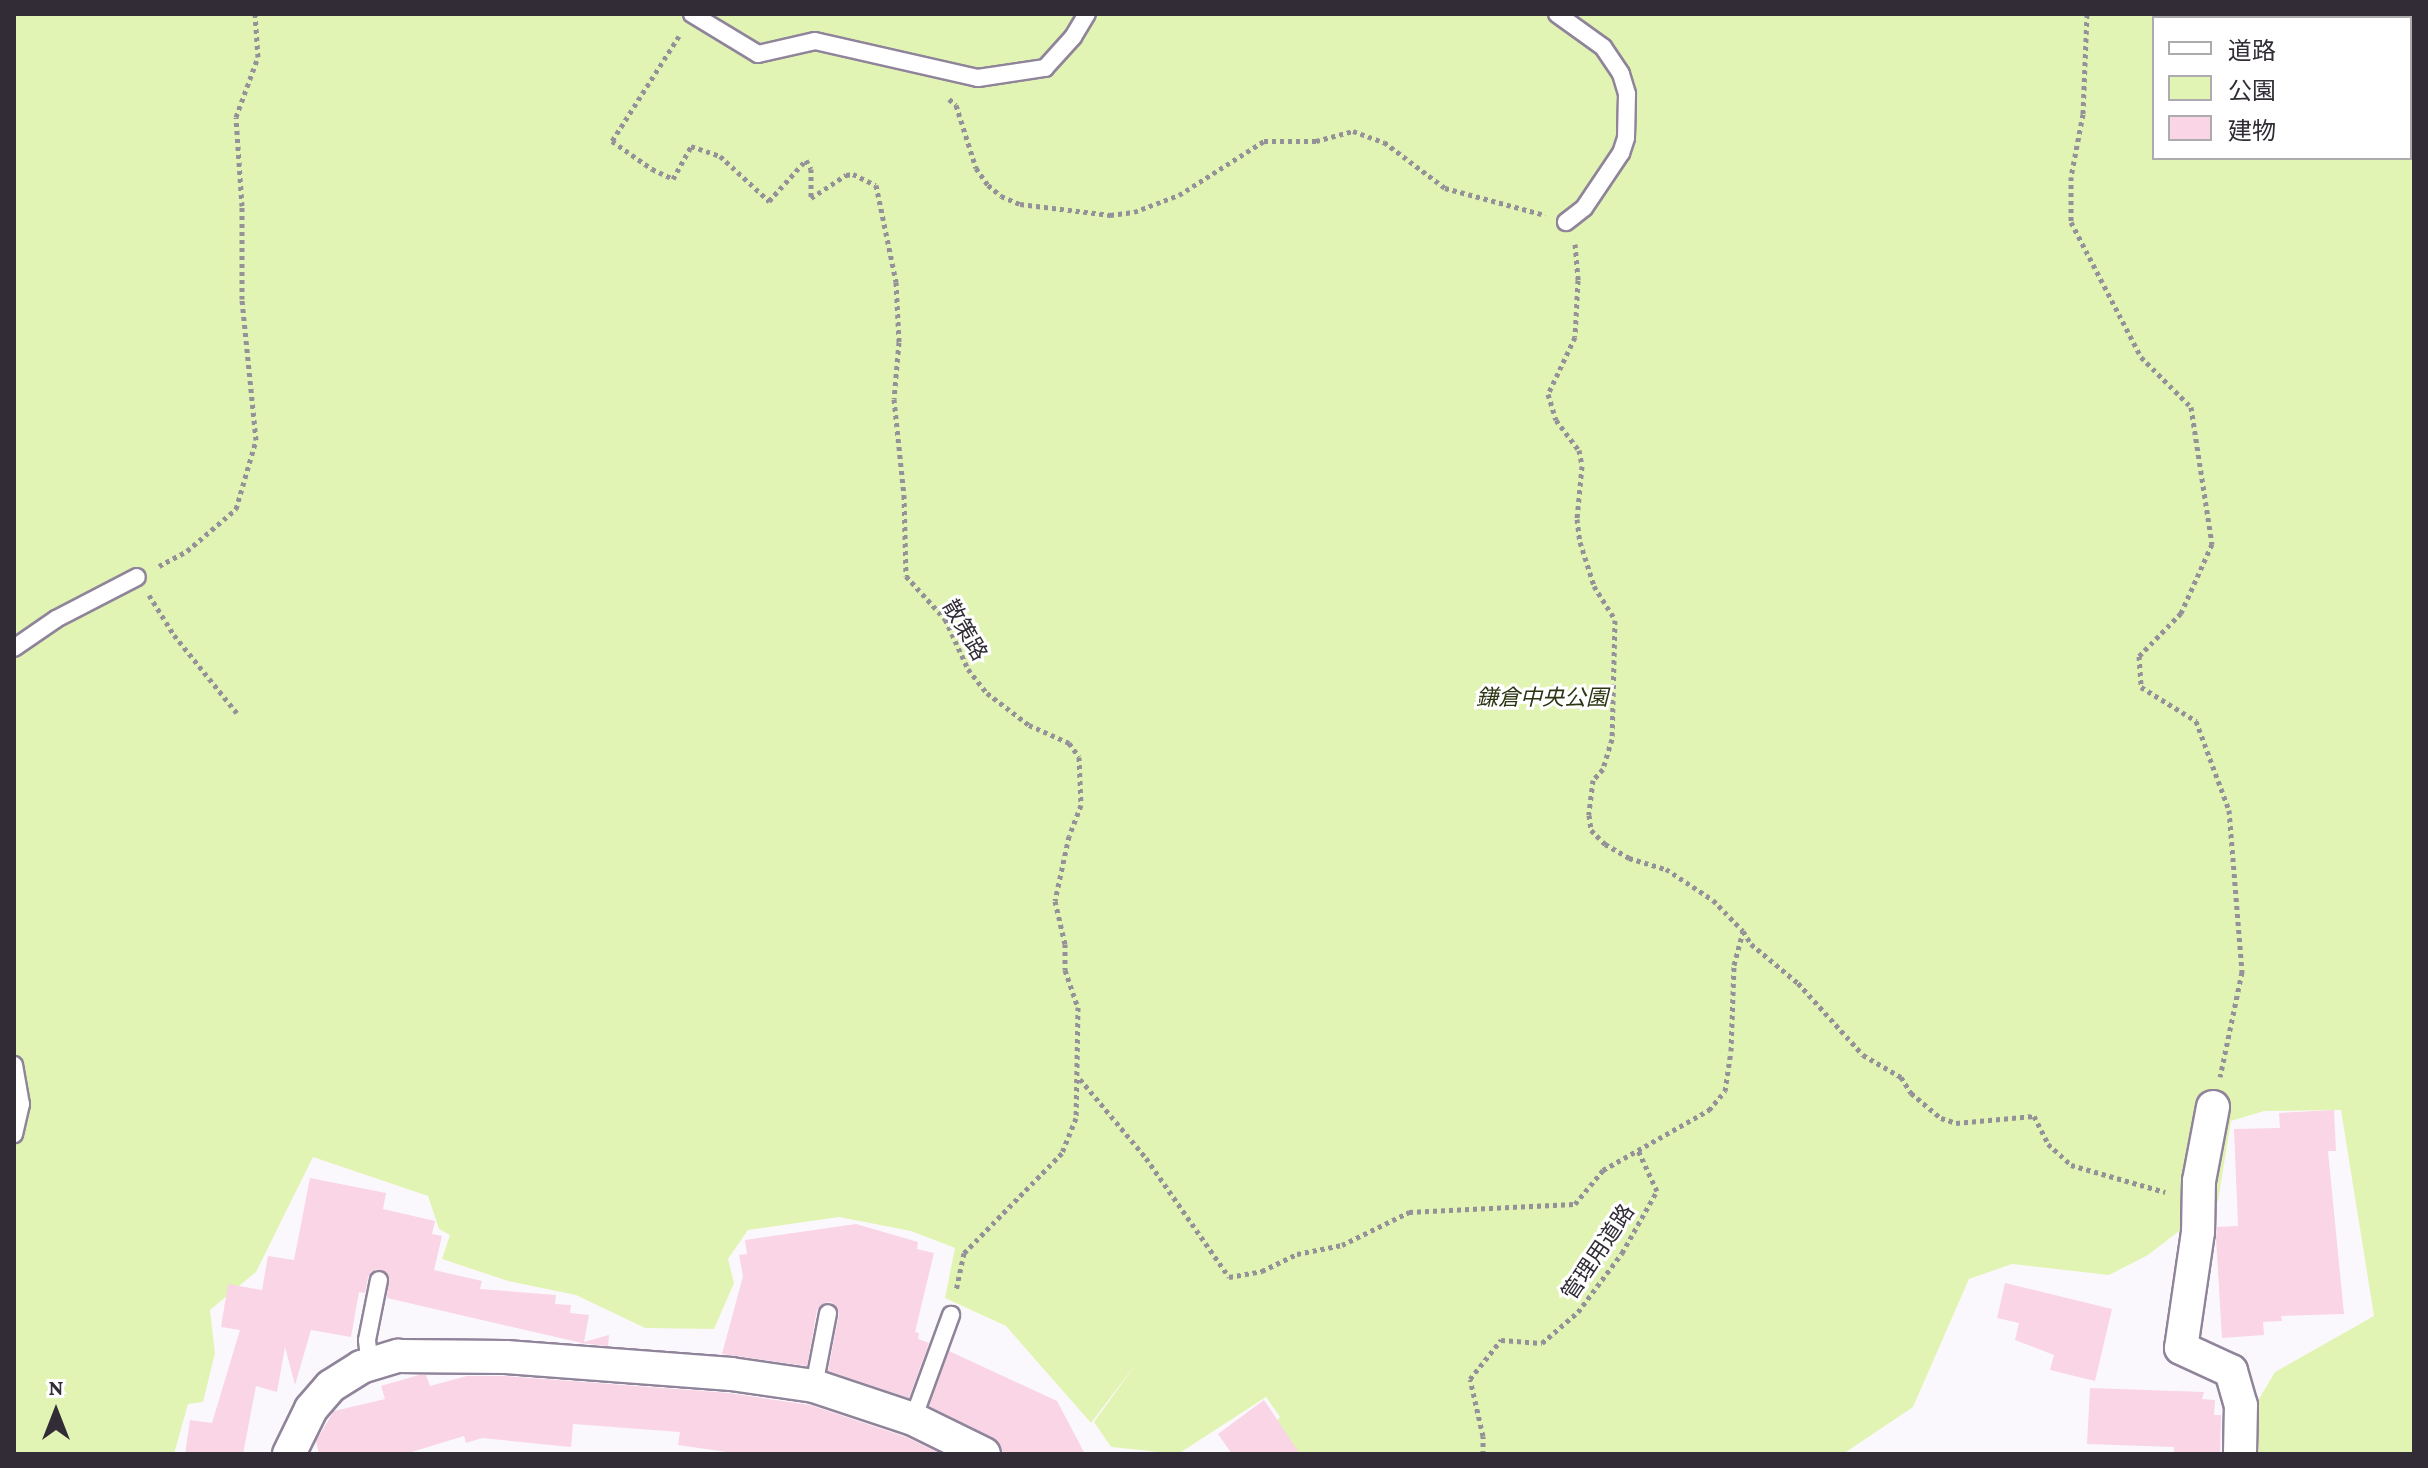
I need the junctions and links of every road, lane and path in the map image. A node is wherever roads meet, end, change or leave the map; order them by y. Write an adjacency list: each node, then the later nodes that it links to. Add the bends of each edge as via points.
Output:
1 (255, 14): 8 (path, via 258,57 236,117 242,299 256,440 236,509 187,551)
2 (1087, 14): 5 (lane, via 1045,68 978,78 815,41 758,54)
3 (1557, 14): 7 (lane, via 1603,47 1621,74 1627,105 1621,153 1584,208)
4 (2087, 14): 14 (path, via 2071,222 2141,357 2191,407 2212,544 2181,613 2139,656 2141,687 2196,721 2229,810 2242,972)
5 (688, 20): 13 (path, 散策路, via 612,141 673,179 691,146 720,156 769,201 806,160 811,198 853,174 876,185 896,282 899,342 894,399 906,576 945,619 968,669 987,693 1029,725 1069,743 1079,757 1081,805 1055,901 1065,970 1078,1007)
6 (936, 95): 7 (path, via 956,105 976,168 988,185 1020,204 1110,215 1134,212 1179,195 1264,141 1316,141 1353,131 1384,142 1445,188)
7 (1566, 222): 11 (path, via 1578,255 1575,337 1548,394 1556,420 1579,450 1580,542 1594,586 1615,620 1612,739 1603,769 1593,780 1591,830 1629,858 1666,869 1713,900)
8 (137, 577): 9 (lane, via 56,619); 10 (path, via 174,635)
9 (14, 648)
10 (237, 713)
11 (1743, 931): 16 (path, via 1734,965 1725,1091 1709,1110); 17 (path, via 1863,1055 1901,1077 1911,1093 1941,1118 1956,1123 2034,1116 2048,1144 2071,1165 2174,1196)
12 (14, 1065): 15 (lane, via 21,1104)
13 (1080, 1078): 16 (path, via 1146,1158 1229,1277 1342,1245 1409,1212 1575,1204 1603,1170); 20 (path, via 1076,1118 1062,1153 964,1253)
14 (2213, 1107): 17 (street, via 2199,1181)
15 (14, 1134)
16 (1637, 1148): 26 (path, 管理用道路, via 1657,1191 1622,1253 1578,1312 1542,1343 1501,1340 1470,1379)
17 (2198, 1232): 27 (street, via 2181,1348 2231,1371 2241,1405)
18 (379, 1280): 21 (lane, via 367,1340)
19 (828, 1313): 22 (lane)
20 (951, 1315): 23 (lane)
21 (370, 1365): 22 (street, via 398,1356 506,1357 731,1374); 24 (street, via 331,1386 311,1409)
22 (814, 1386): 23 (street)
23 (913, 1419): 25 (street)
24 (289, 1454)
25 (984, 1454)
26 (1483, 1454)
27 (2240, 1454)

